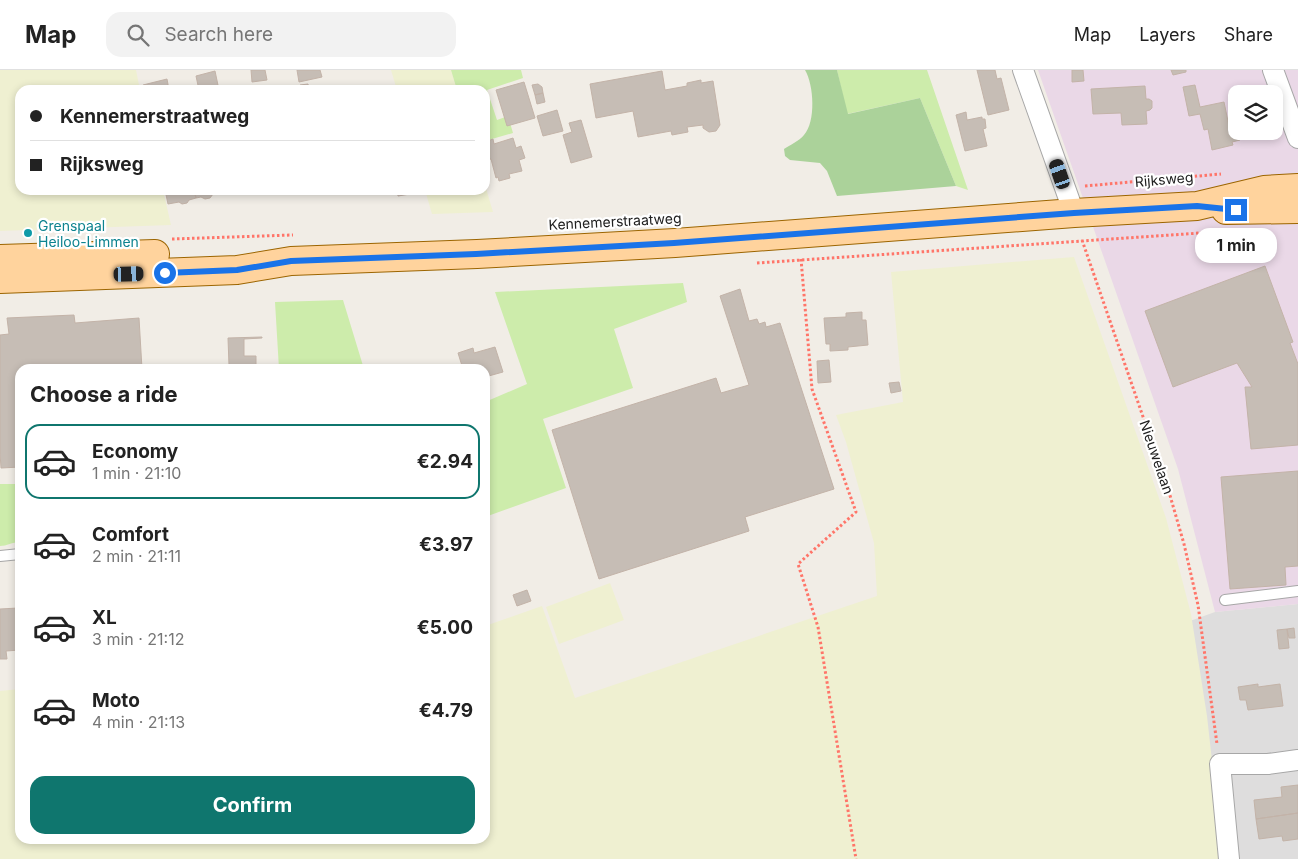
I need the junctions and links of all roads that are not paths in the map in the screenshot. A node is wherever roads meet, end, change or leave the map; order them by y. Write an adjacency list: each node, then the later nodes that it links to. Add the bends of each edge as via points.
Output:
1 (1023, 70): 5 (street)
2 (1273, 70): 3 (street)
3 (1298, 138)
4 (1298, 188): 6 (main road, Rijksweg, via 1264,190)
5 (1070, 203): 6 (main road, Rijksweg); 9 (main road, Kennemerstraatweg, via 796,234 496,253)
6 (1197, 206): 7 (main road, Rijksweg, via 1225,210)
7 (1298, 209)
8 (0, 259): 9 (main road, Kennemerstraatweg, via 242,252)
9 (291, 261): 10 (main road, Kennemerstraatweg, via 237,270)
10 (0, 279)
11 (15, 554): 12 (lane)
12 (0, 556)
13 (1298, 591): 14 (lane)
14 (1225, 600)
15 (1298, 760): 16 (street, via 1220,764)
16 (1229, 859)

